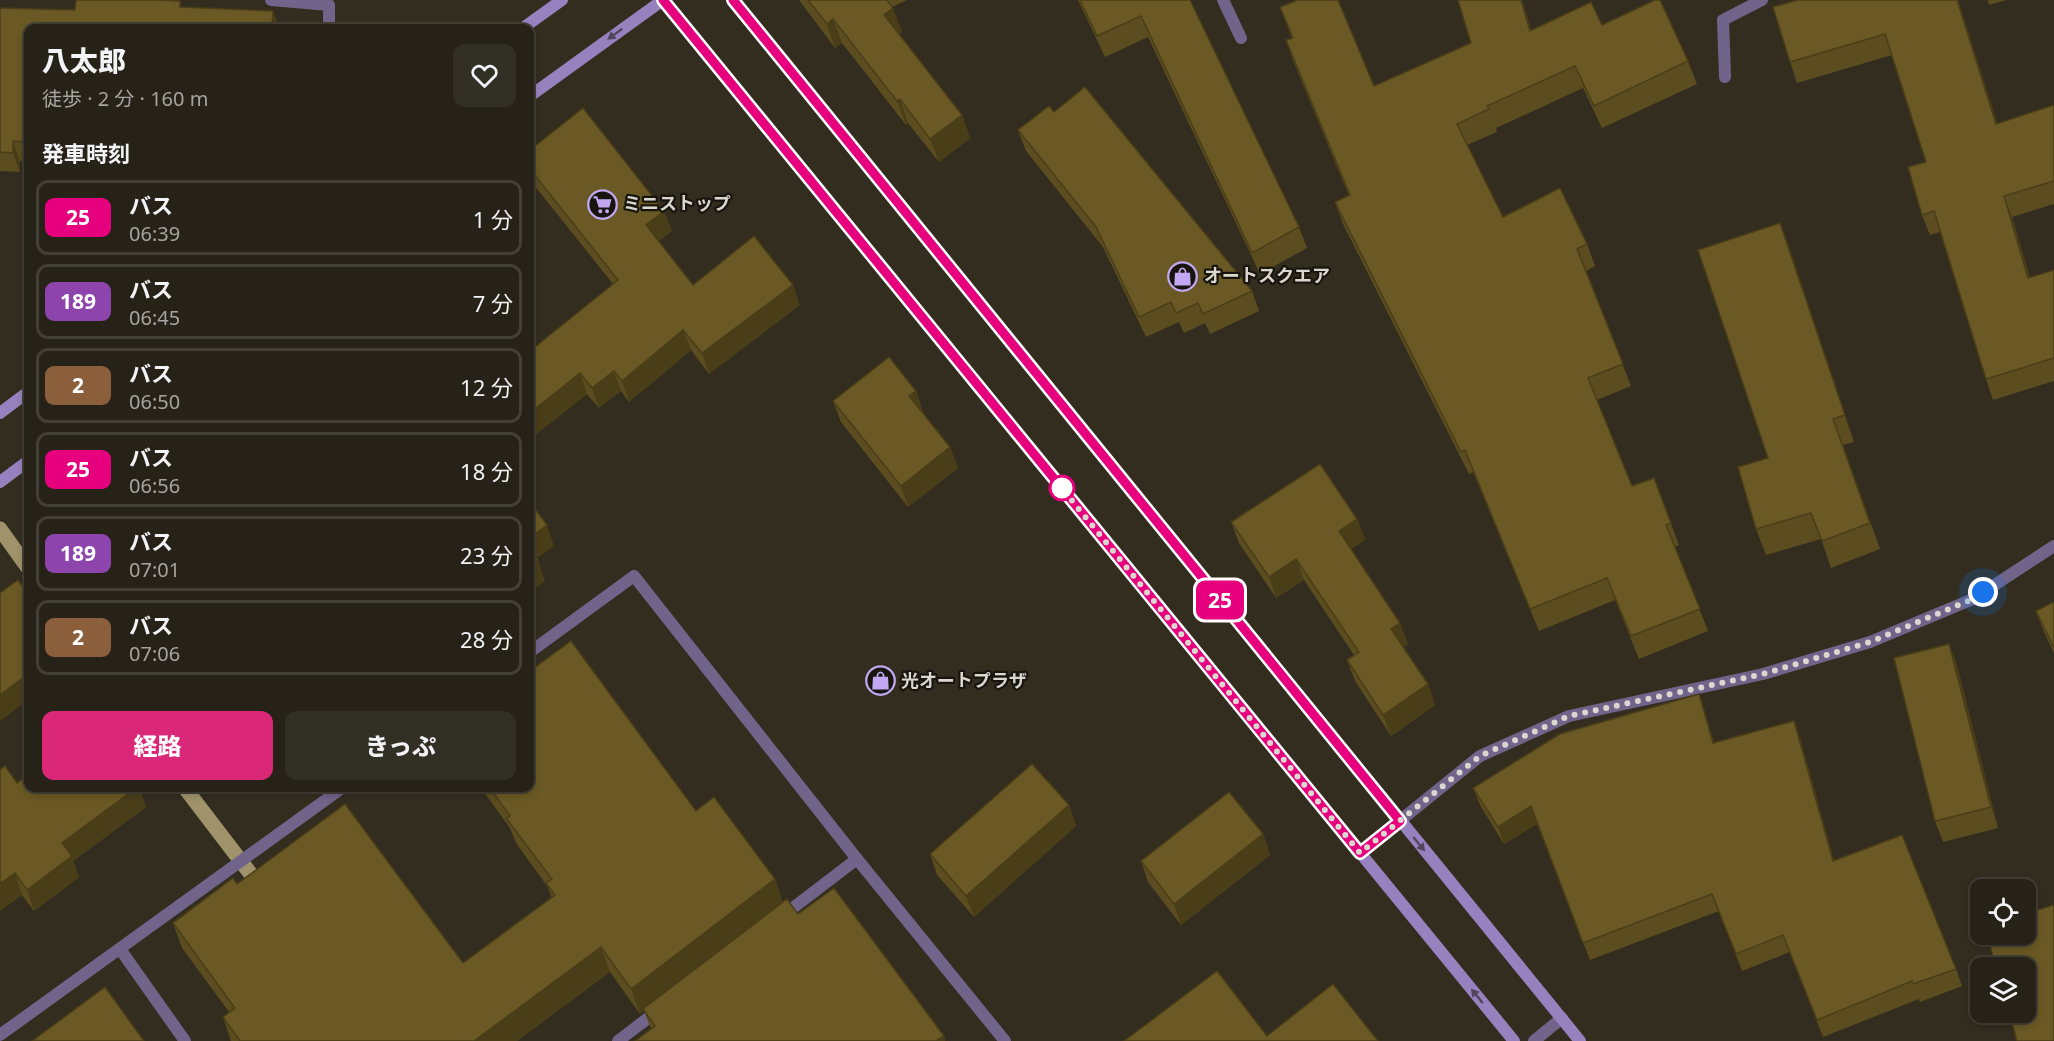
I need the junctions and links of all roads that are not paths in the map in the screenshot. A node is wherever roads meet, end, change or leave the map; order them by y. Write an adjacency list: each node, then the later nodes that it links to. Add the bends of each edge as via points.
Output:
1 (271, 0): 7 (street, via 329,5)
2 (562, 0): 8 (street)
3 (663, 0): 11 (street, one-way to 11); 20 (street)
4 (733, 0): 19 (street)
5 (1223, 0): 9 (street)
6 (1762, 0): 10 (street, via 1723,20)
7 (329, 24)
8 (529, 24)
9 (1241, 38)
10 (1725, 77)
11 (534, 93)
12 (24, 395): 13 (street)
13 (0, 413)
14 (24, 464): 15 (street)
15 (0, 482)
16 (2054, 546): 19 (street, via 1973,599 1870,642 1763,674 1569,716 1480,756)
17 (534, 649): 21 (street, via 634,576)
18 (336, 792): 23 (street)
19 (1400, 821): 20 (street); 25 (street, one-way to 25)
20 (1360, 853): 30 (street, one-way to 20)
21 (857, 859): 22 (street); 29 (street)
22 (774, 922)
23 (120, 949): 26 (street); 27 (street)
24 (673, 999): 28 (street)
25 (1562, 1018): 31 (street); 32 (street)
26 (0, 1035)
27 (185, 1041)
28 (618, 1041)
29 (1005, 1041)
30 (1514, 1041)
31 (1534, 1041)
32 (1580, 1041)

